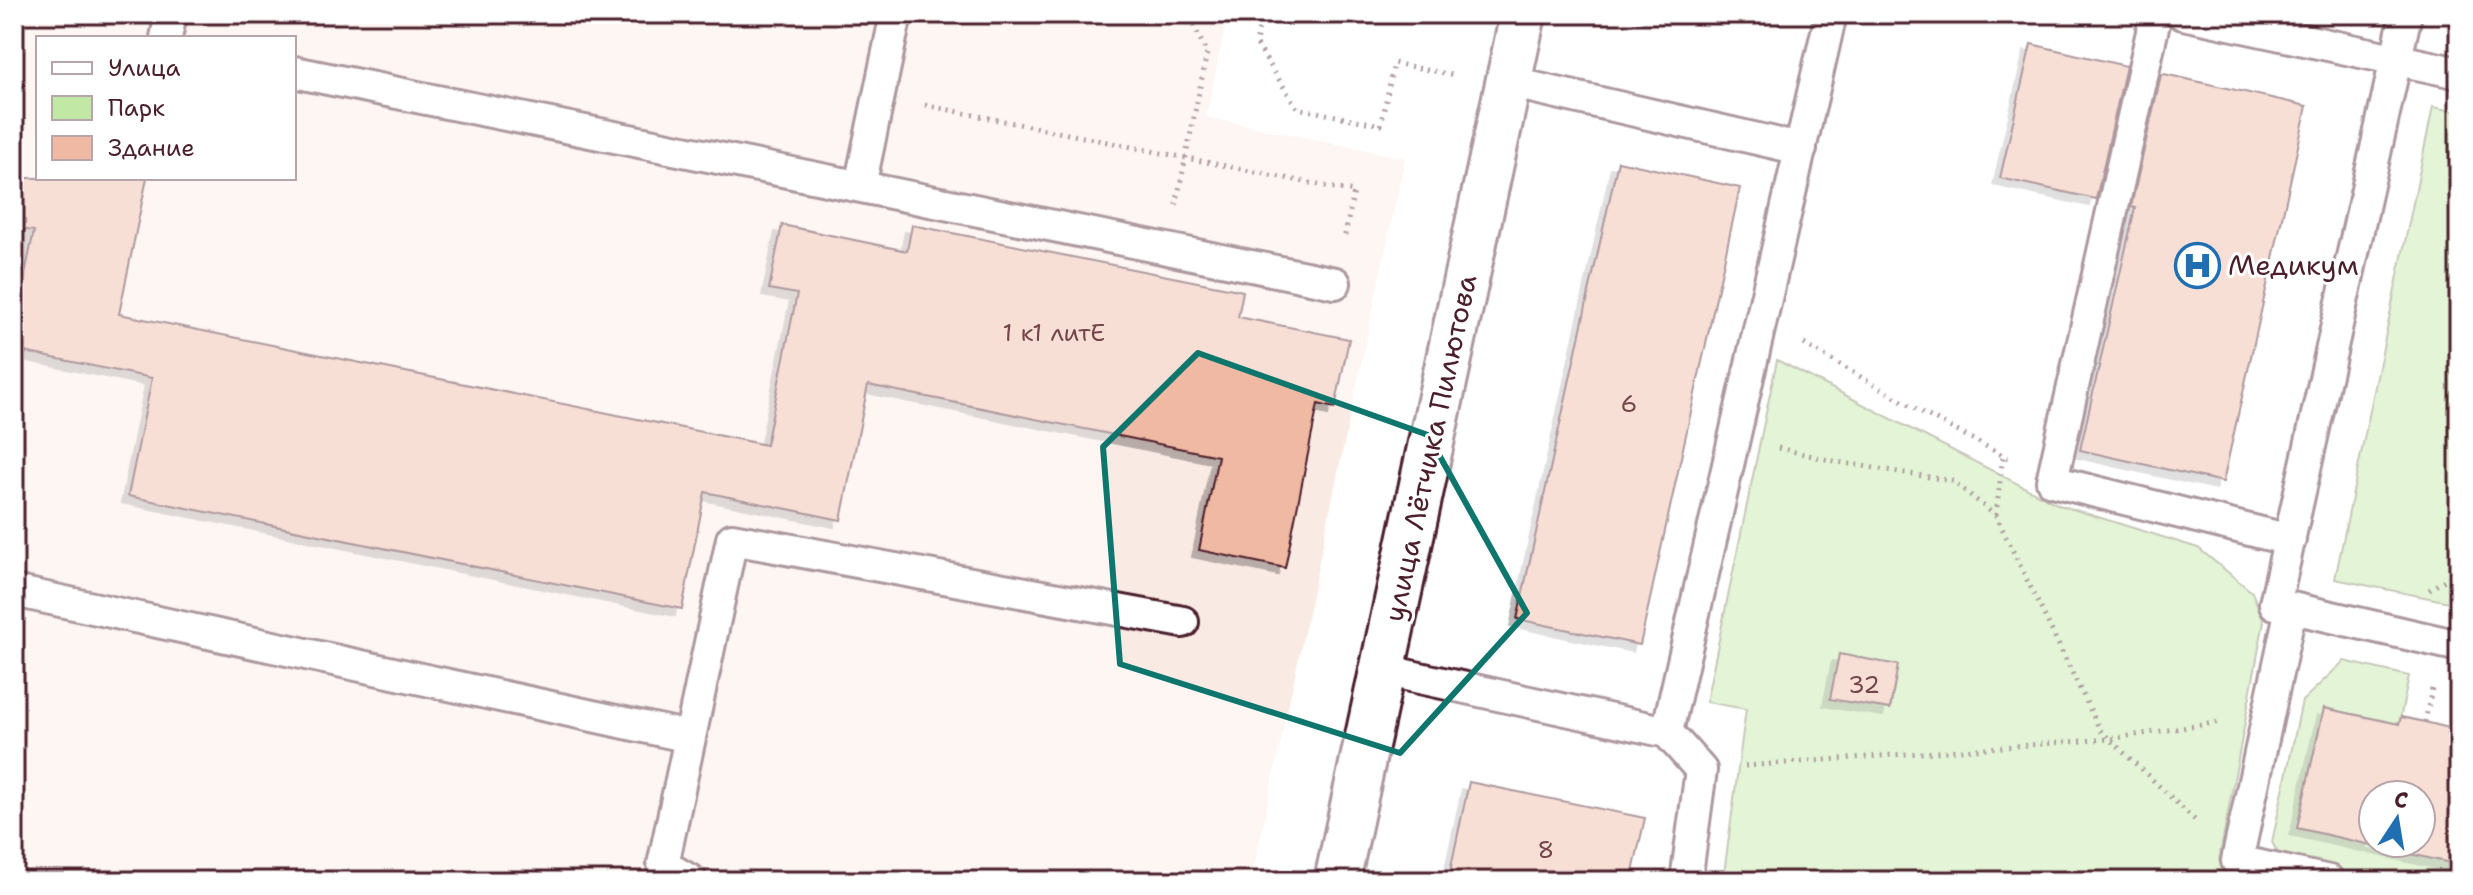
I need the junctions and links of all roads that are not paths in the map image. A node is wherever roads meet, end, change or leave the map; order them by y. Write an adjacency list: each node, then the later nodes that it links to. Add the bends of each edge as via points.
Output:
1 (171, 14): 8 (lane)
2 (896, 14): 14 (lane)
3 (1523, 14): 12 (street, улица Лётчика Пилютова)
4 (1831, 14): 13 (lane)
5 (2156, 14): 16 (lane, via 2052,481)
6 (2183, 14): 9 (lane)
7 (2406, 14): 9 (lane)
8 (166, 36)
9 (2397, 59): 11 (lane); 16 (lane)
10 (296, 72): 14 (lane)
11 (2459, 73)
12 (1509, 82): 13 (lane); 21 (street, улица Лётчика Пилютова)
13 (1801, 149): 22 (lane)
14 (860, 186): 15 (lane)
15 (1335, 283)
16 (2290, 540): 18 (lane, via 2275,604)
17 (14, 591): 23 (lane)
18 (2291, 608): 20 (lane); 27 (lane, via 2237,861)
19 (1183, 622): 23 (lane, via 732,539)
20 (2459, 646)
21 (1383, 670): 22 (lane); 25 (street, улица Лётчика Пилютова)
22 (1667, 732): 26 (lane, via 1701,770)
23 (690, 737): 24 (lane, via 663,865)
24 (691, 881)
25 (1337, 881)
26 (1686, 881)
27 (2329, 881)

